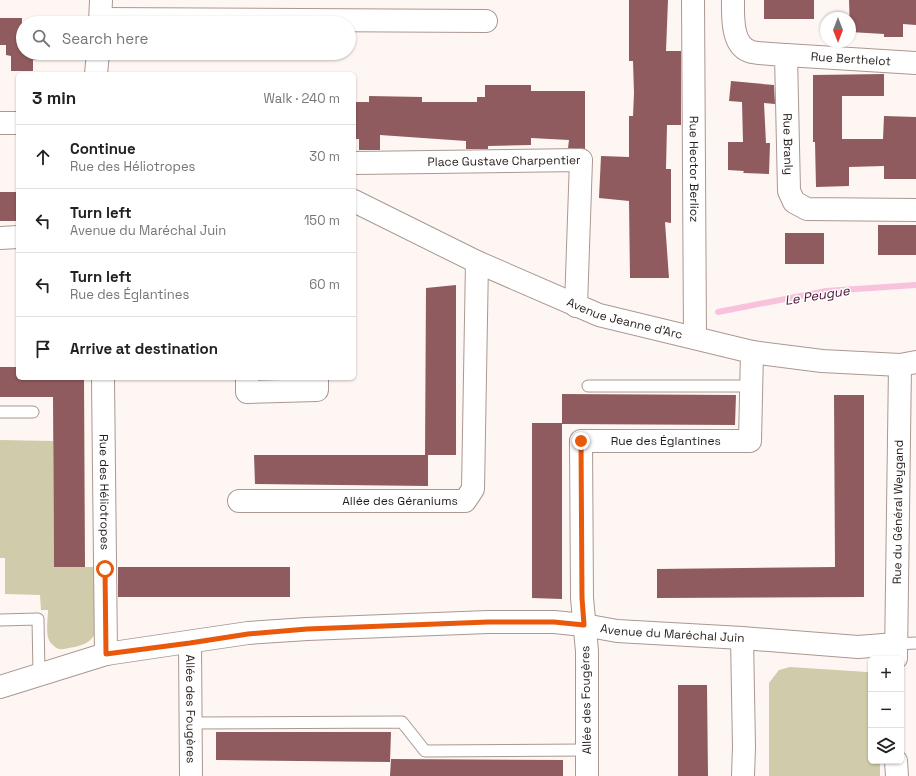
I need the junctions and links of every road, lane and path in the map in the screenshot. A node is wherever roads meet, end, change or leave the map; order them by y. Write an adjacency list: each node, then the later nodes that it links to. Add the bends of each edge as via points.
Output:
1 (693, 0): 20 (street, Rue Hector Berlioz)
2 (733, 0): 7 (street, via 734,28 740,44 750,52)
3 (100, 14): 4 (street)
4 (210, 16)
5 (356, 19): 6 (street)
6 (486, 21)
7 (786, 55): 9 (street, Rue Berthelot); 15 (street, Rue Branly, via 789,191 794,202 807,210)
8 (97, 60): 10 (street)
9 (916, 63)
10 (96, 72)
11 (0, 123): 12 (street)
12 (16, 123)
13 (356, 163): 19 (street, Place Gustave Charpentier, via 581,160)
14 (356, 202): 18 (street, Avenue Jeanne d'Arc)
15 (916, 210)
16 (16, 237): 17 (street)
17 (0, 238)
18 (477, 262): 19 (street, Avenue Jeanne d'Arc); 31 (street, Allée des Géraniums, via 474,489 465,500)
19 (576, 306): 20 (street, Avenue Jeanne d'Arc, via 599,315)
20 (695, 338): 21 (street, Avenue Jeanne d'Arc)
21 (752, 352): 22 (street, Avenue Jeanne d'Arc, via 822,361); 27 (street, Rue des Églantines)
22 (908, 363): 30 (street, Rue du Général Weygand)
23 (103, 380): 37 (street, Rue des Héliotropes)
24 (247, 380): 25 (street, via 247,392 316,390)
25 (317, 380)
26 (588, 386): 27 (lane)
27 (751, 386): 33 (street, Rue des Églantines, via 750,441 581,441)
28 (0, 412): 29 (lane)
29 (33, 412)
30 (907, 445): 36 (street, Rue du Général Weygand)
31 (239, 501)
32 (0, 620): 38 (lane, via 38,619)
33 (584, 625): 34 (street, Avenue du Maréchal Juin, via 617,631); 35 (street, Avenue du Maréchal Juin, via 554,622 488,622 307,629 248,634); 41 (street, Allée des Fougères, via 587,651)
34 (742, 638): 36 (street, Avenue du Maréchal Juin); 45 (street)
35 (190, 643): 37 (street, Avenue du Maréchal Juin); 40 (street, Allée des Fougères)
36 (903, 648)
37 (106, 654): 38 (street, Avenue du Maréchal Juin)
38 (39, 675): 39 (street, Avenue du Maréchal Juin)
39 (0, 687)
40 (190, 723): 41 (lane, via 402,722 425,751); 43 (street, Allée des Fougères)
41 (587, 750): 44 (street, Allée des Fougères)
42 (896, 764): 46 (street)
43 (191, 776)
44 (587, 776)
45 (743, 776)
46 (896, 776)

